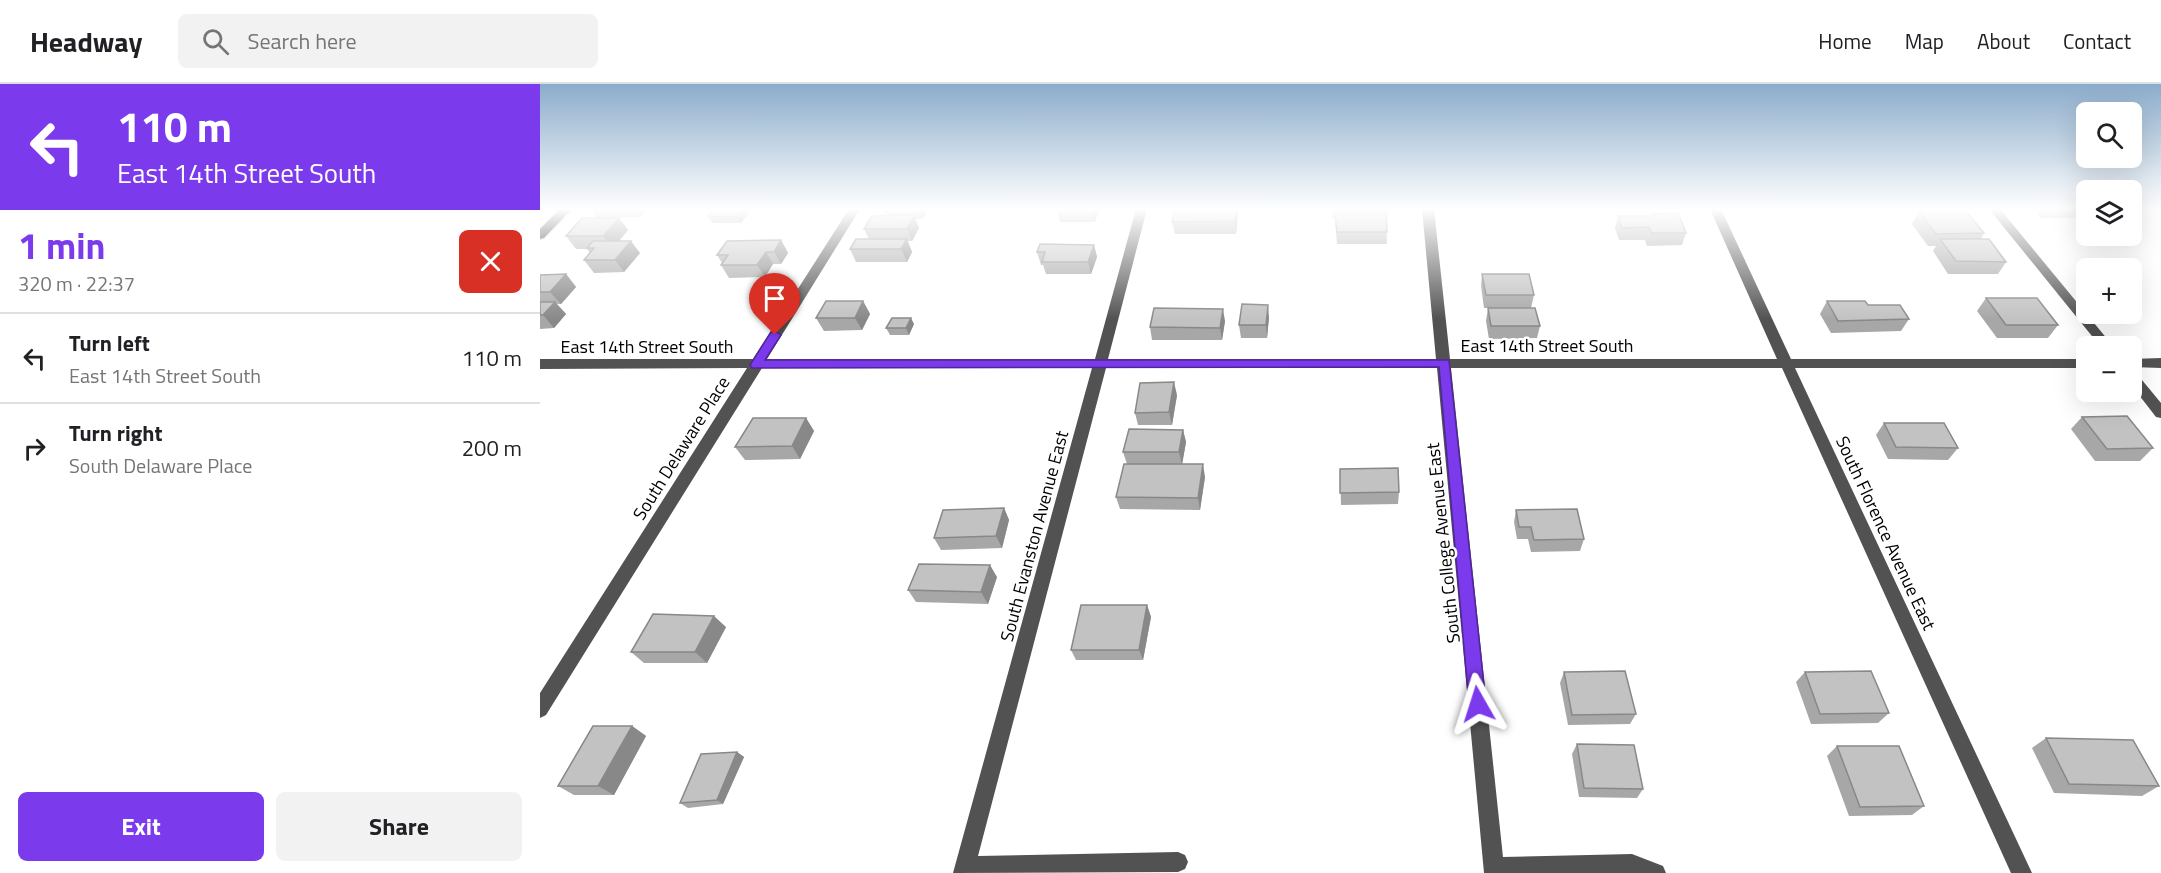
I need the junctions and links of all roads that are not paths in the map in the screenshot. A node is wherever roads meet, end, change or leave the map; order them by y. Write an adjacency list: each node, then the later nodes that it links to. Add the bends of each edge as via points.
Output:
1 (832, 246): 14 (street, South Delaware Place)
2 (1132, 246): 7 (street, South Evanston Avenue East)
3 (1432, 246): 8 (street, South College Avenue East)
4 (1732, 246): 9 (street, South Florence Avenue East)
5 (2024, 246): 6 (street)
6 (2099, 336)
7 (1101, 363): 8 (street, East 14th Street South); 14 (street, East 14th Street South); 20 (street, South Evanston Avenue East)
8 (1445, 363): 9 (street, East 14th Street South); 21 (street, South College Avenue East)
9 (1786, 363): 10 (street, East 14th Street South); 23 (street, South Florence Avenue East)
10 (2076, 363)
11 (2142, 363): 12 (street)
12 (2161, 363)
13 (540, 364): 14 (street, East 14th Street South)
14 (756, 365): 17 (street, South Delaware Place)
15 (2142, 389): 16 (street)
16 (2161, 412)
17 (540, 709)
18 (1178, 862): 19 (street)
19 (1049, 869): 20 (street)
20 (964, 870)
21 (1494, 870): 22 (street, via 1632,864)
22 (1656, 873)
23 (2022, 873)

